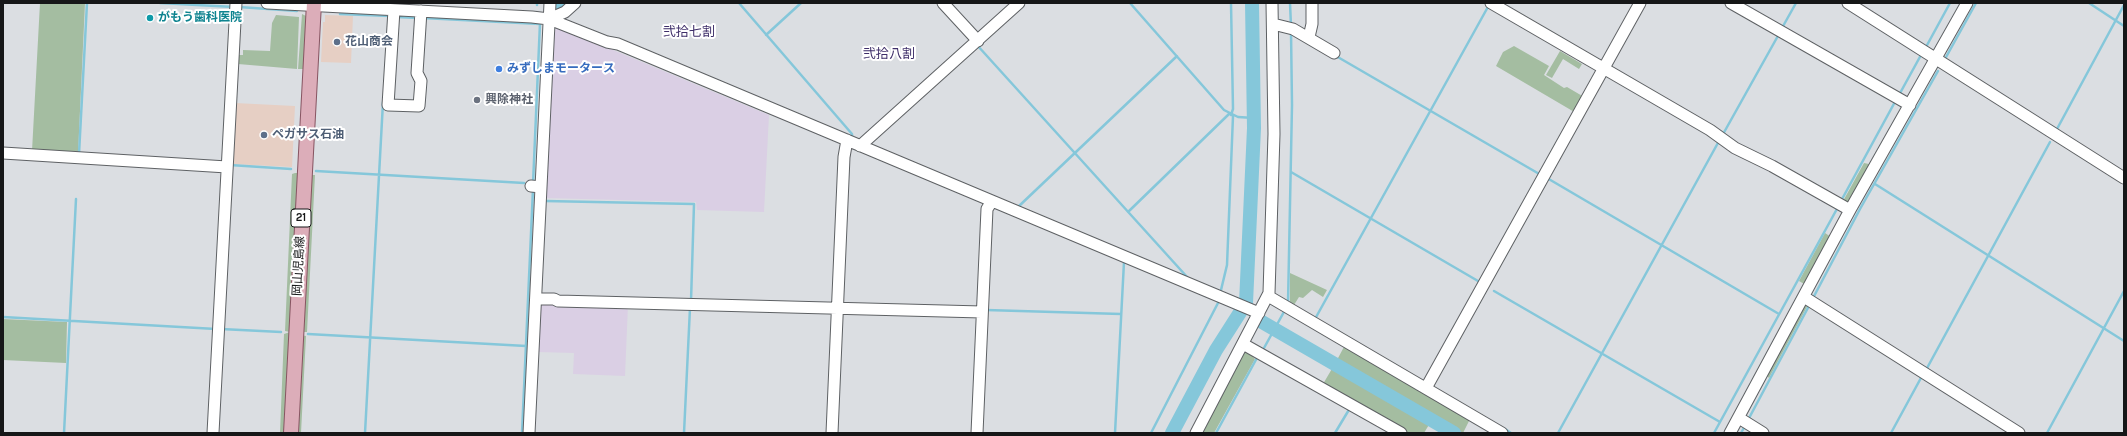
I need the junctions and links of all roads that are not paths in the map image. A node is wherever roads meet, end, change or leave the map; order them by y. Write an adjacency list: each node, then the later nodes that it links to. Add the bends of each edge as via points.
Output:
1 (267, 3): 14 (street)
2 (543, 3): 19 (street)
3 (550, 3): 19 (street)
4 (575, 3): 19 (street, via 565,12)
5 (943, 3): 22 (street)
6 (1019, 3): 22 (street)
7 (1272, 3): 20 (street)
8 (1312, 3): 21 (street)
9 (1491, 3): 25 (street)
10 (1640, 3): 25 (street)
11 (1731, 3): 26 (street)
12 (1848, 3): 24 (street)
13 (1967, 3): 24 (street)
14 (314, 4): 15 (street); 44 (main road, 岡山児島線 / 21)
15 (334, 5): 17 (street)
16 (236, 6): 30 (street)
17 (393, 14): 18 (street); 18 (street, via 388,105 419,106 421,81 417,73)
18 (420, 15): 19 (street)
19 (550, 19): 27 (street, via 618,44); 35 (street, via 536,186)
20 (1273, 24): 21 (street, via 1290,28); 34 (street, via 1274,134)
21 (1309, 37): 23 (street)
22 (976, 42): 28 (street)
23 (1334, 52)
24 (1936, 58): 26 (street); 31 (street)
25 (1604, 69): 33 (street, via 1710,130 1735,148); 41 (street)
26 (1910, 105): 33 (street)
27 (846, 143): 28 (street); 37 (street)
28 (860, 146): 32 (street)
29 (3, 153): 30 (street)
30 (227, 167): 43 (street)
31 (2124, 178)
32 (990, 204): 38 (street); 39 (street)
33 (1843, 206): 36 (street)
34 (1268, 296): 39 (street); 41 (street)
35 (536, 299): 37 (street, via 554,299 558,302); 45 (street)
36 (1809, 300): 42 (street); 53 (street)
37 (837, 308): 38 (street); 46 (street)
38 (982, 310): 47 (street)
39 (1257, 312): 40 (street)
40 (1243, 344): 48 (street); 49 (street)
41 (1427, 386): 50 (street)
42 (1744, 421): 51 (street); 52 (street)
43 (213, 433)
44 (291, 433)
45 (529, 433)
46 (832, 433)
47 (977, 433)
48 (1196, 433)
49 (1401, 433)
50 (1502, 433)
51 (1730, 433)
52 (1763, 433)
53 (2019, 433)

